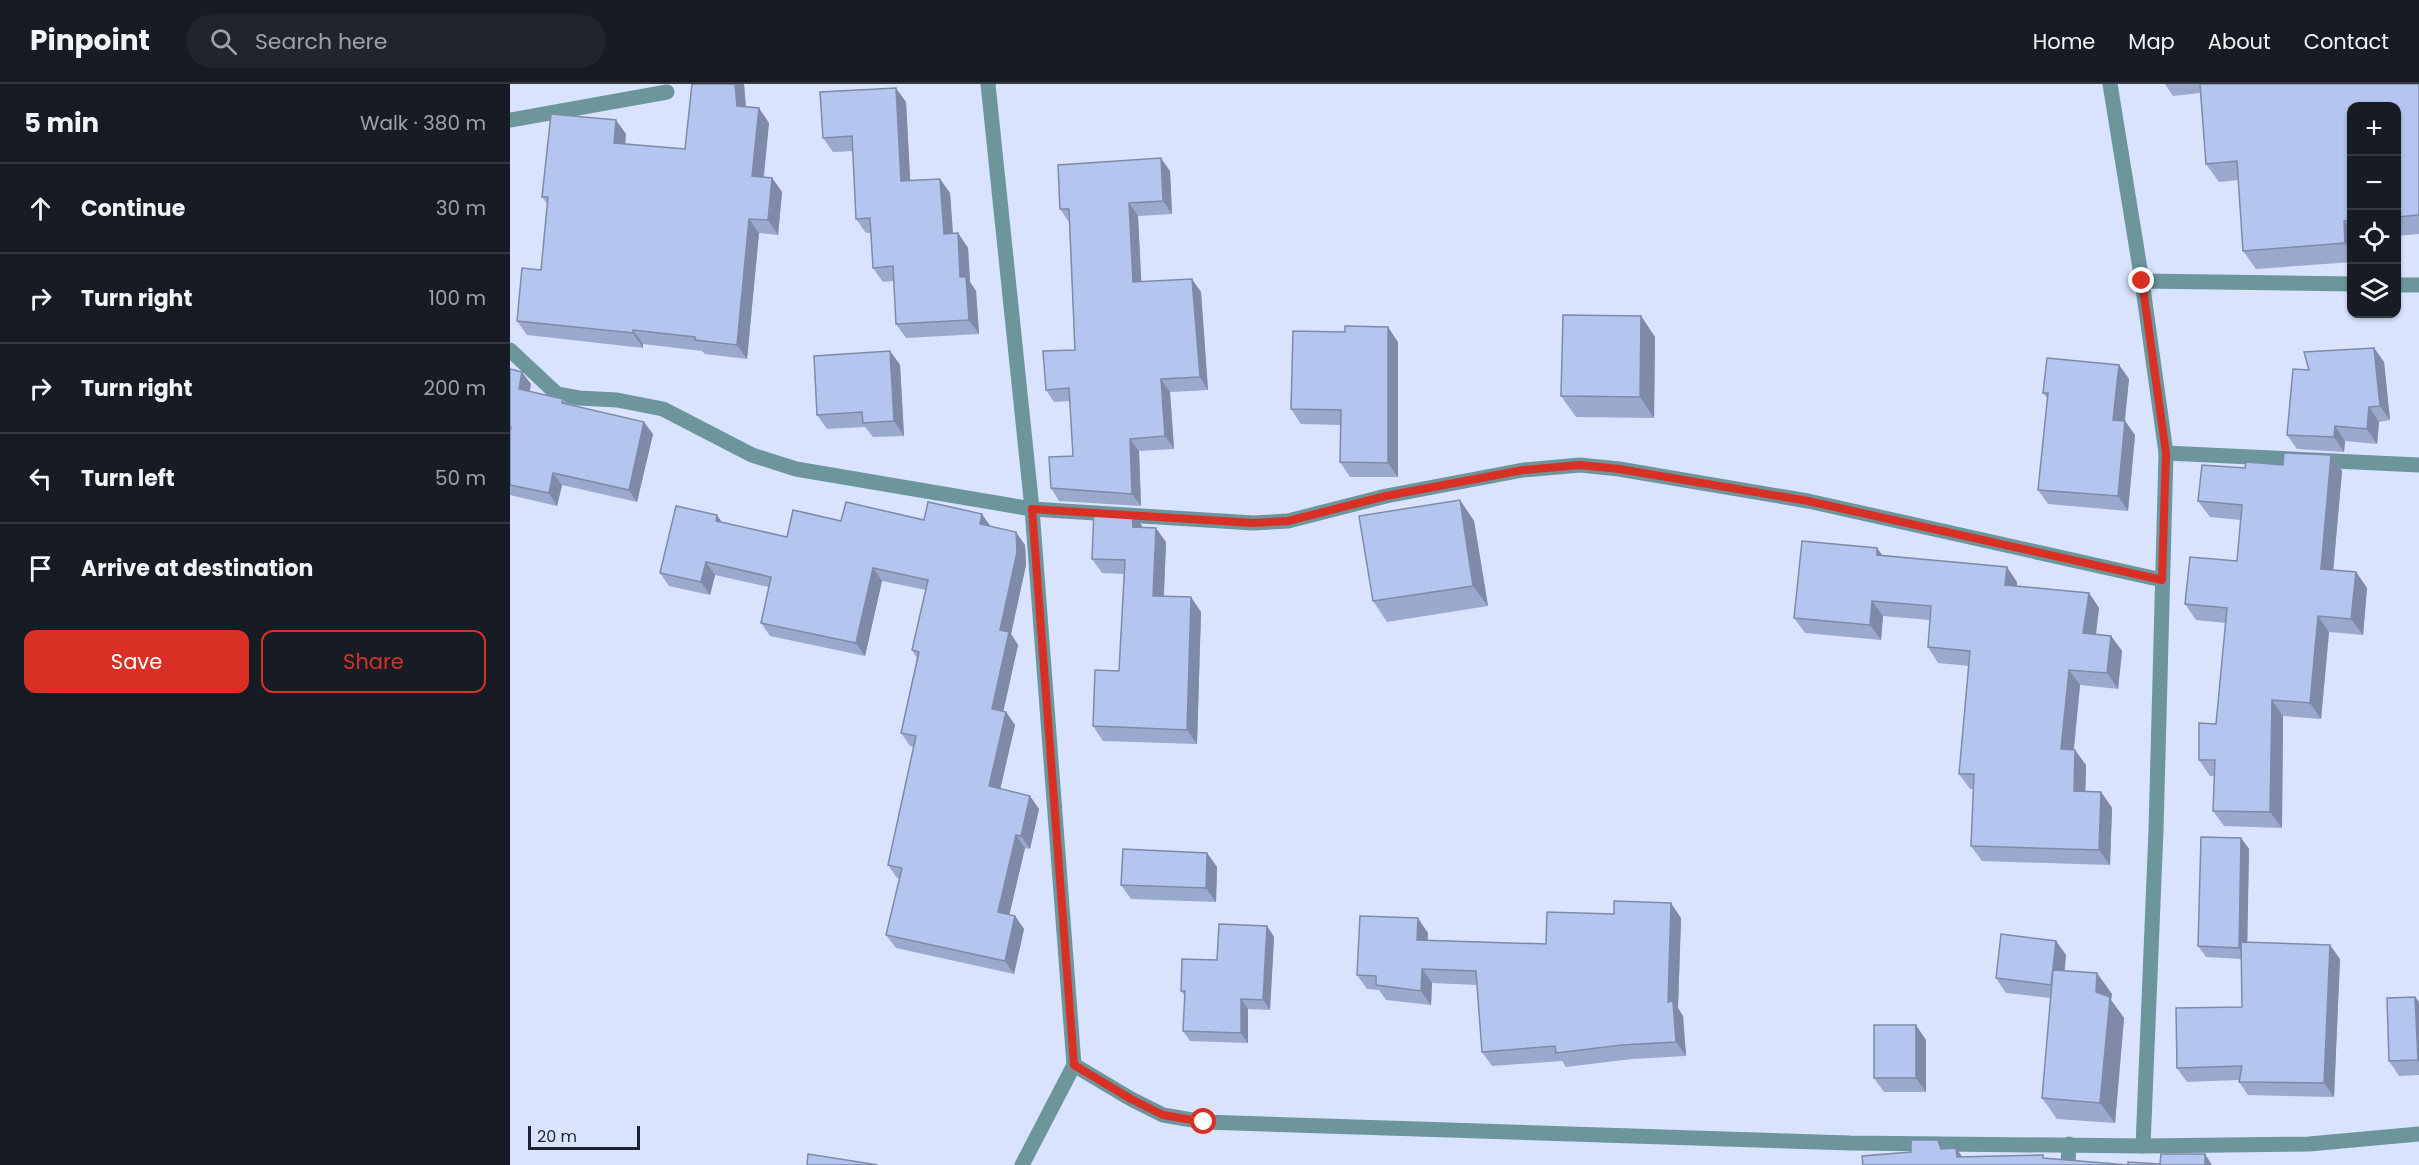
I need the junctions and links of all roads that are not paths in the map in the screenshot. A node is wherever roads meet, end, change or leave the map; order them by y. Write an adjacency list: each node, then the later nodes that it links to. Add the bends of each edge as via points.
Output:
1 (988, 84): 12 (street)
2 (2110, 84): 5 (street)
3 (667, 92): 4 (street)
4 (510, 120)
5 (2142, 281): 6 (street); 10 (street)
6 (2347, 284)
7 (2401, 285): 8 (street)
8 (2419, 285)
9 (510, 350): 12 (street, via 557,394 663,409 752,455 796,469)
10 (2166, 453): 11 (street); 13 (street)
11 (2419, 465)
12 (1032, 509): 13 (street, via 1253,523 1288,521 1386,496 1523,470 1580,465 1808,501); 14 (street)
13 (2162, 580): 17 (street)
14 (1074, 1065): 16 (street, via 1163,1115 1204,1122 1850,1143); 18 (street)
15 (2419, 1134): 17 (street, via 2309,1144)
16 (2069, 1144): 17 (street); 19 (street)
17 (2143, 1146)
18 (1022, 1165)
19 (2068, 1165)

